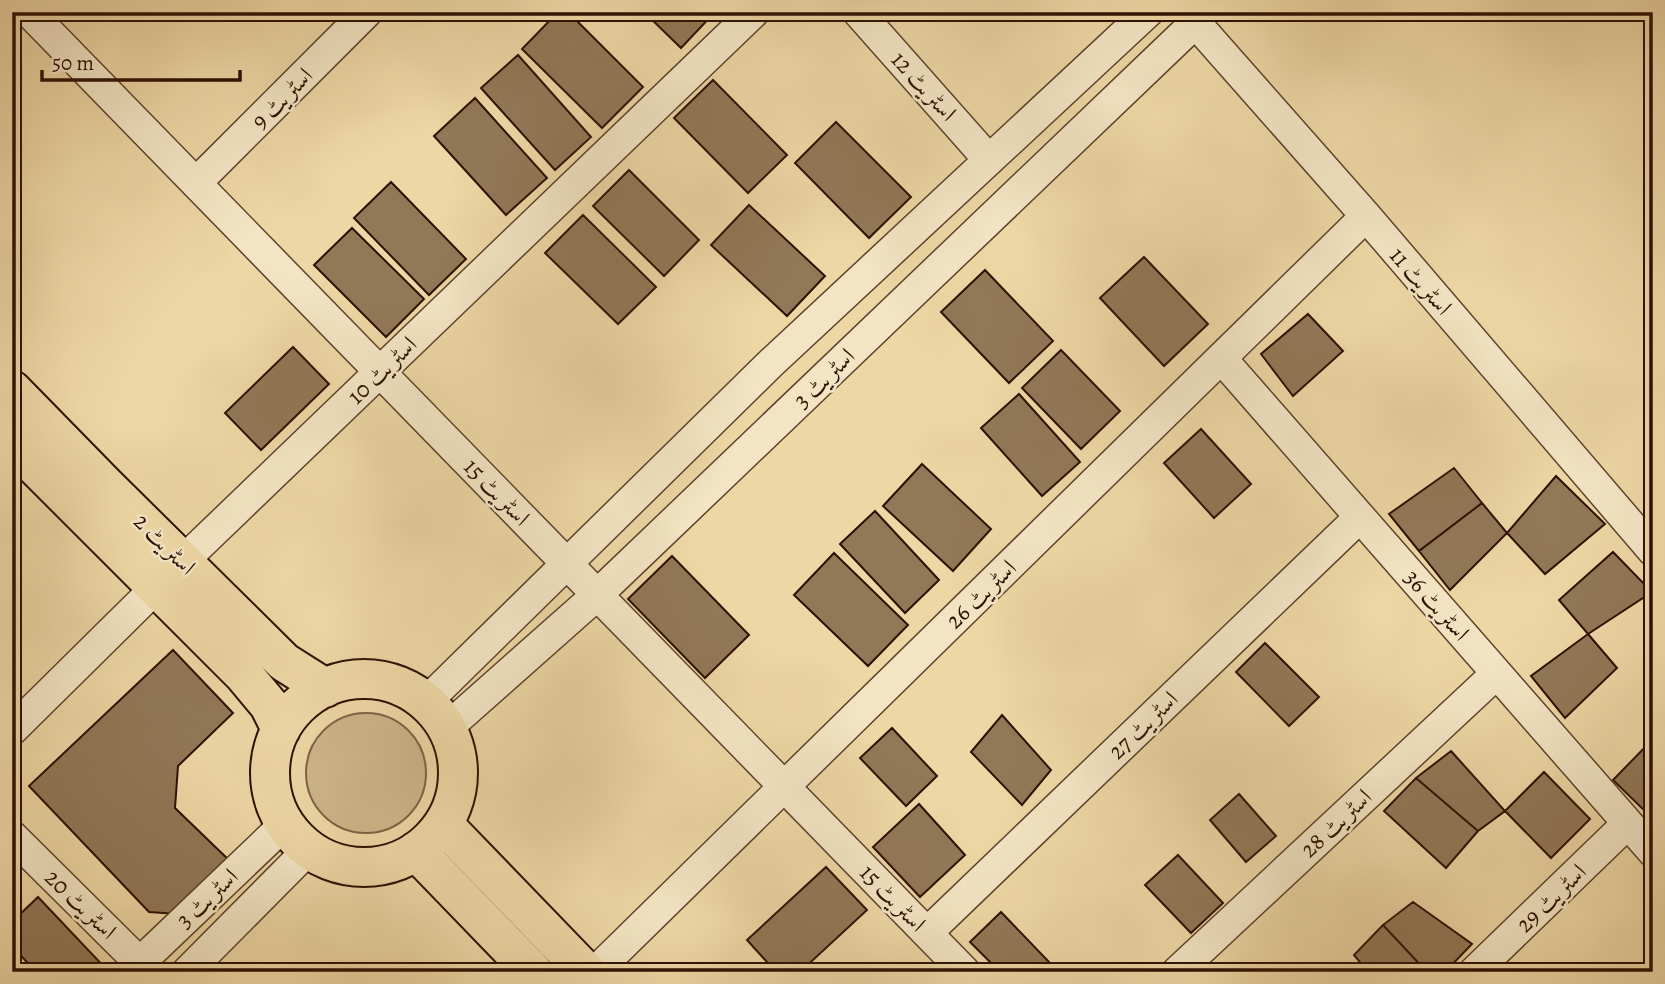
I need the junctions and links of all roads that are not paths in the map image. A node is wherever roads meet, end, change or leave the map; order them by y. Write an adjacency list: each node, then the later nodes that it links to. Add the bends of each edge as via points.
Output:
1 (29, 12): 8 (street, اسٹریٹ 15)
2 (367, 12): 8 (street, اسٹریٹ 9)
3 (754, 12): 11 (street, اسٹریٹ 10)
4 (858, 12): 7 (street, اسٹریٹ 12)
5 (1148, 12): 7 (street, اسٹریٹ 3)
6 (1191, 18): 9 (street, اسٹریٹ 11); 19 (street, اسٹریٹ 3)
7 (989, 160): 17 (street, اسٹریٹ 3, via 770,364)
8 (197, 183): 11 (street, اسٹریٹ 15)
9 (1366, 216): 10 (street, اسٹریٹ 26); 15 (street, اسٹریٹ 11)
10 (1221, 358): 14 (street, اسٹریٹ 36); 25 (street, اسٹریٹ 26)
11 (381, 371): 16 (street, اسٹریٹ 10); 17 (street, اسٹریٹ 15)
12 (12, 390): 16 (main road, اسٹریٹ 2)
13 (12, 443): 18 (main road, اسٹریٹ 2)
14 (1360, 517): 20 (street, اسٹریٹ 36); 32 (street, اسٹریٹ 27)
15 (1653, 551)
16 (183, 562): 18 (street, اسٹریٹ 10); 21 (main road, اسٹریٹ 2, via 284,662)
17 (567, 564): 19 (street, اسٹریٹ 15); 22 (street, اسٹریٹ 3)
18 (156, 588): 23 (main road, اسٹریٹ 2, via 244,675 269,705); 24 (street, اسٹریٹ 10)
19 (597, 595): 22 (street, اسٹریٹ 3); 25 (street, اسٹریٹ 15)
20 (1496, 674): 27 (street, اسٹریٹ 36); 39 (street, اسٹریٹ 28)
21 (325, 688): 22 (main road, via 351,680 377,680 403,687); 23 (main road, via 300,705)
22 (436, 715): 26 (main road, via 458,769 454,798)
23 (281, 729): 29 (main road, via 271,761 272,794)
24 (12, 730)
25 (785, 787): 32 (street, اسٹریٹ 15); 37 (street, اسٹریٹ 26)
26 (443, 824): 30 (main road); 36 (main road)
27 (1627, 824): 31 (street, اسٹریٹ 36); 40 (street, اسٹریٹ 29)
28 (12, 836): 33 (street, اسٹریٹ 20)
29 (297, 837): 30 (main road, via 323,858 354,867 386,864); 33 (street, اسٹریٹ 3); 34 (street, اسٹریٹ 3)
30 (416, 851): 35 (main road)
31 (1653, 852)
32 (927, 933): 38 (street, اسٹریٹ 15)
33 (140, 968)
34 (187, 972)
35 (533, 972)
36 (586, 972)
37 (595, 972)
38 (965, 972)
39 (1177, 972)
40 (1474, 972)

